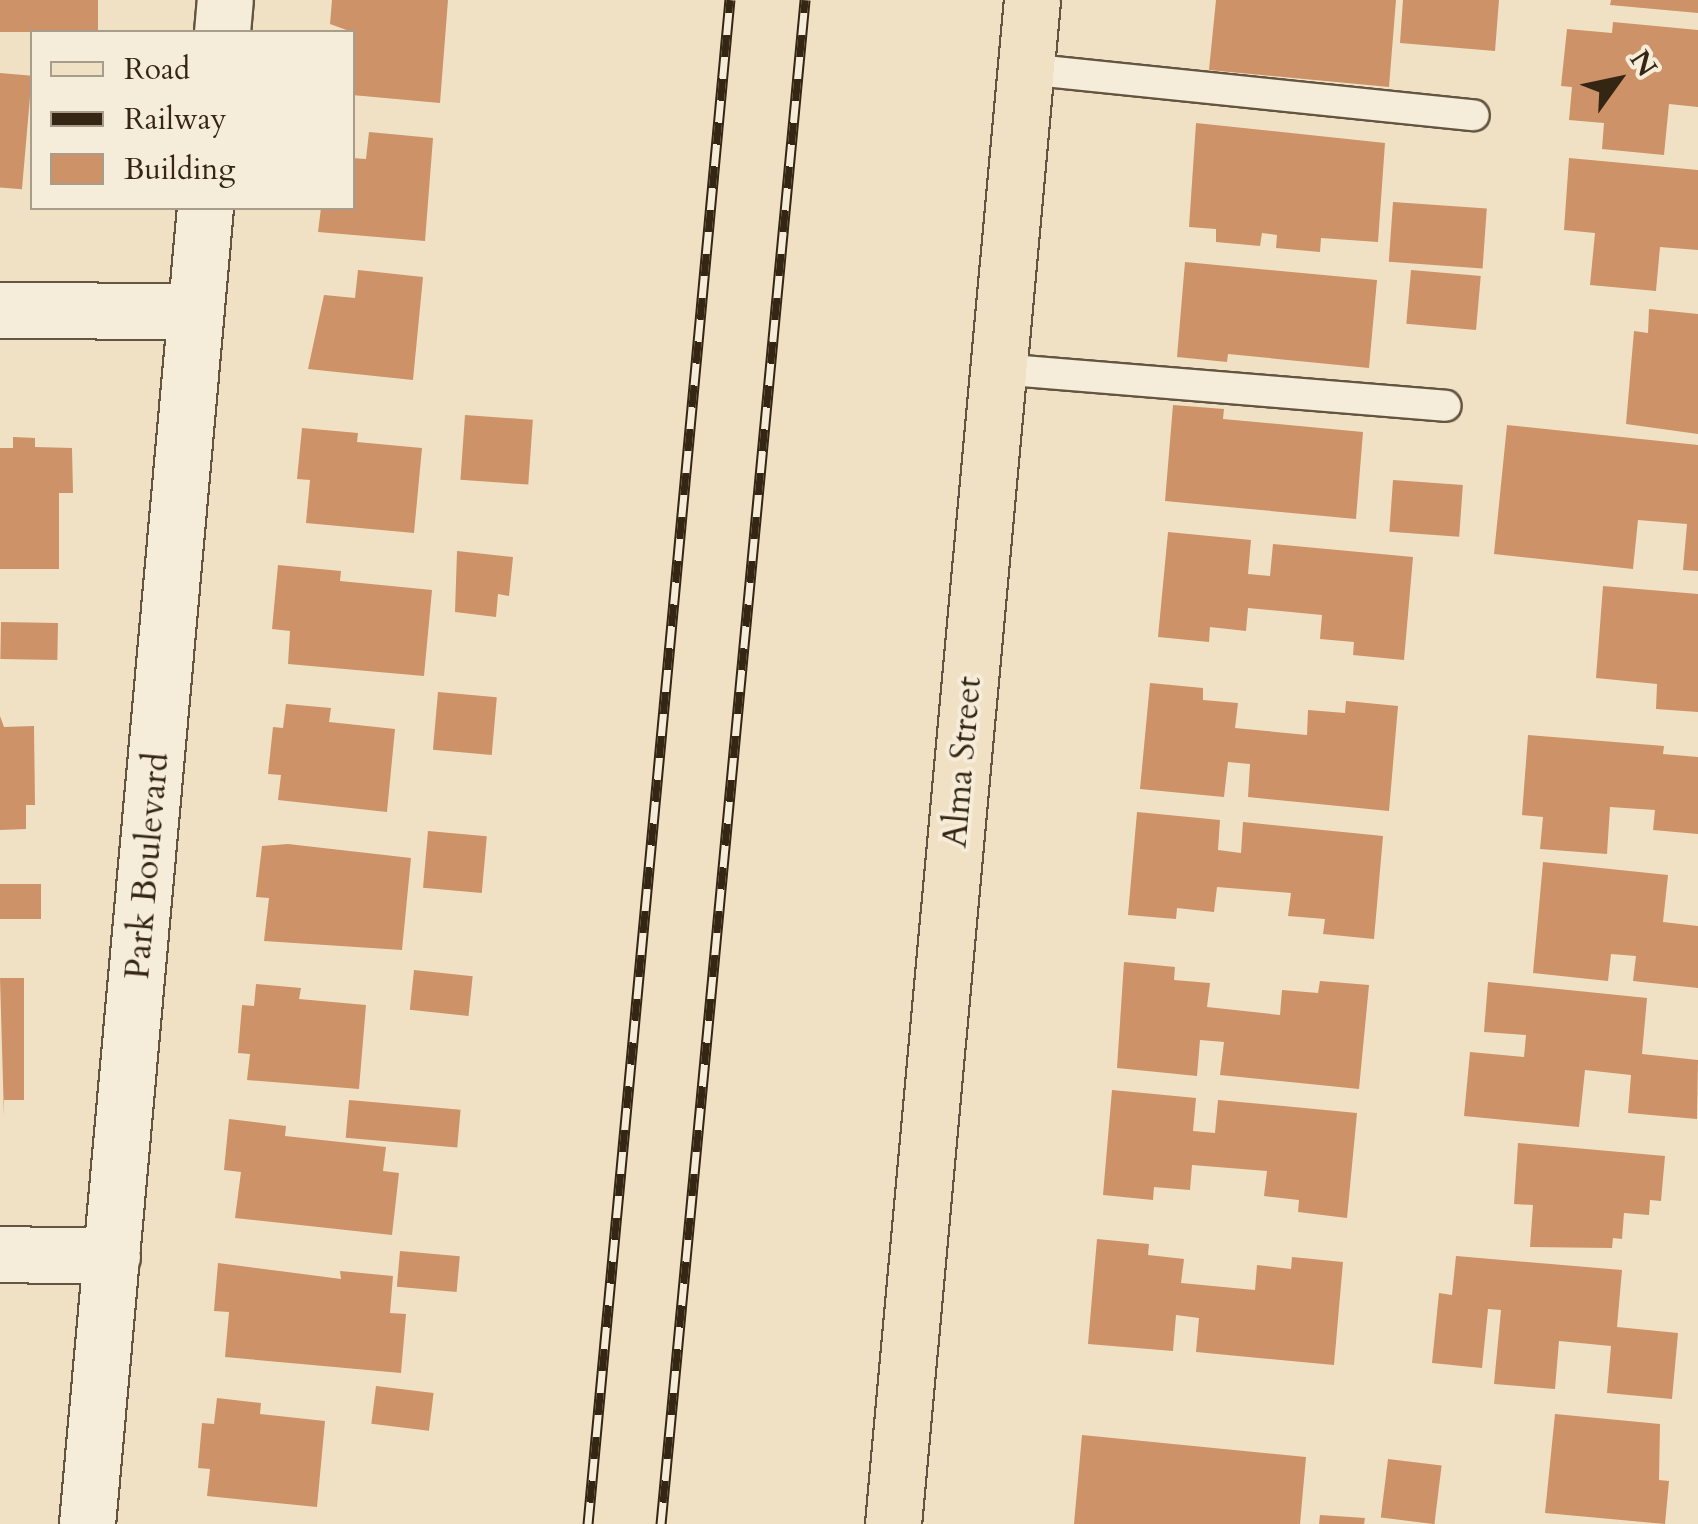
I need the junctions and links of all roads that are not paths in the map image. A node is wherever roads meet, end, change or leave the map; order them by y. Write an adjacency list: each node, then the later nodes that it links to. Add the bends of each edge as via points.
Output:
1 (225, 0): 3 (street)
2 (1032, 0): 4 (main road, Alma Street)
3 (222, 30)
4 (1026, 69): 5 (lane); 9 (main road, Alma Street)
5 (1474, 115)
6 (206, 210): 8 (street, Park Boulevard)
7 (0, 310): 8 (street)
8 (196, 311): 12 (street, Park Boulevard)
9 (998, 369): 10 (lane); 14 (main road, Alma Street)
10 (1445, 406)
11 (0, 1254): 12 (street)
12 (112, 1256): 13 (street, Park Boulevard)
13 (87, 1524)
14 (893, 1524)

